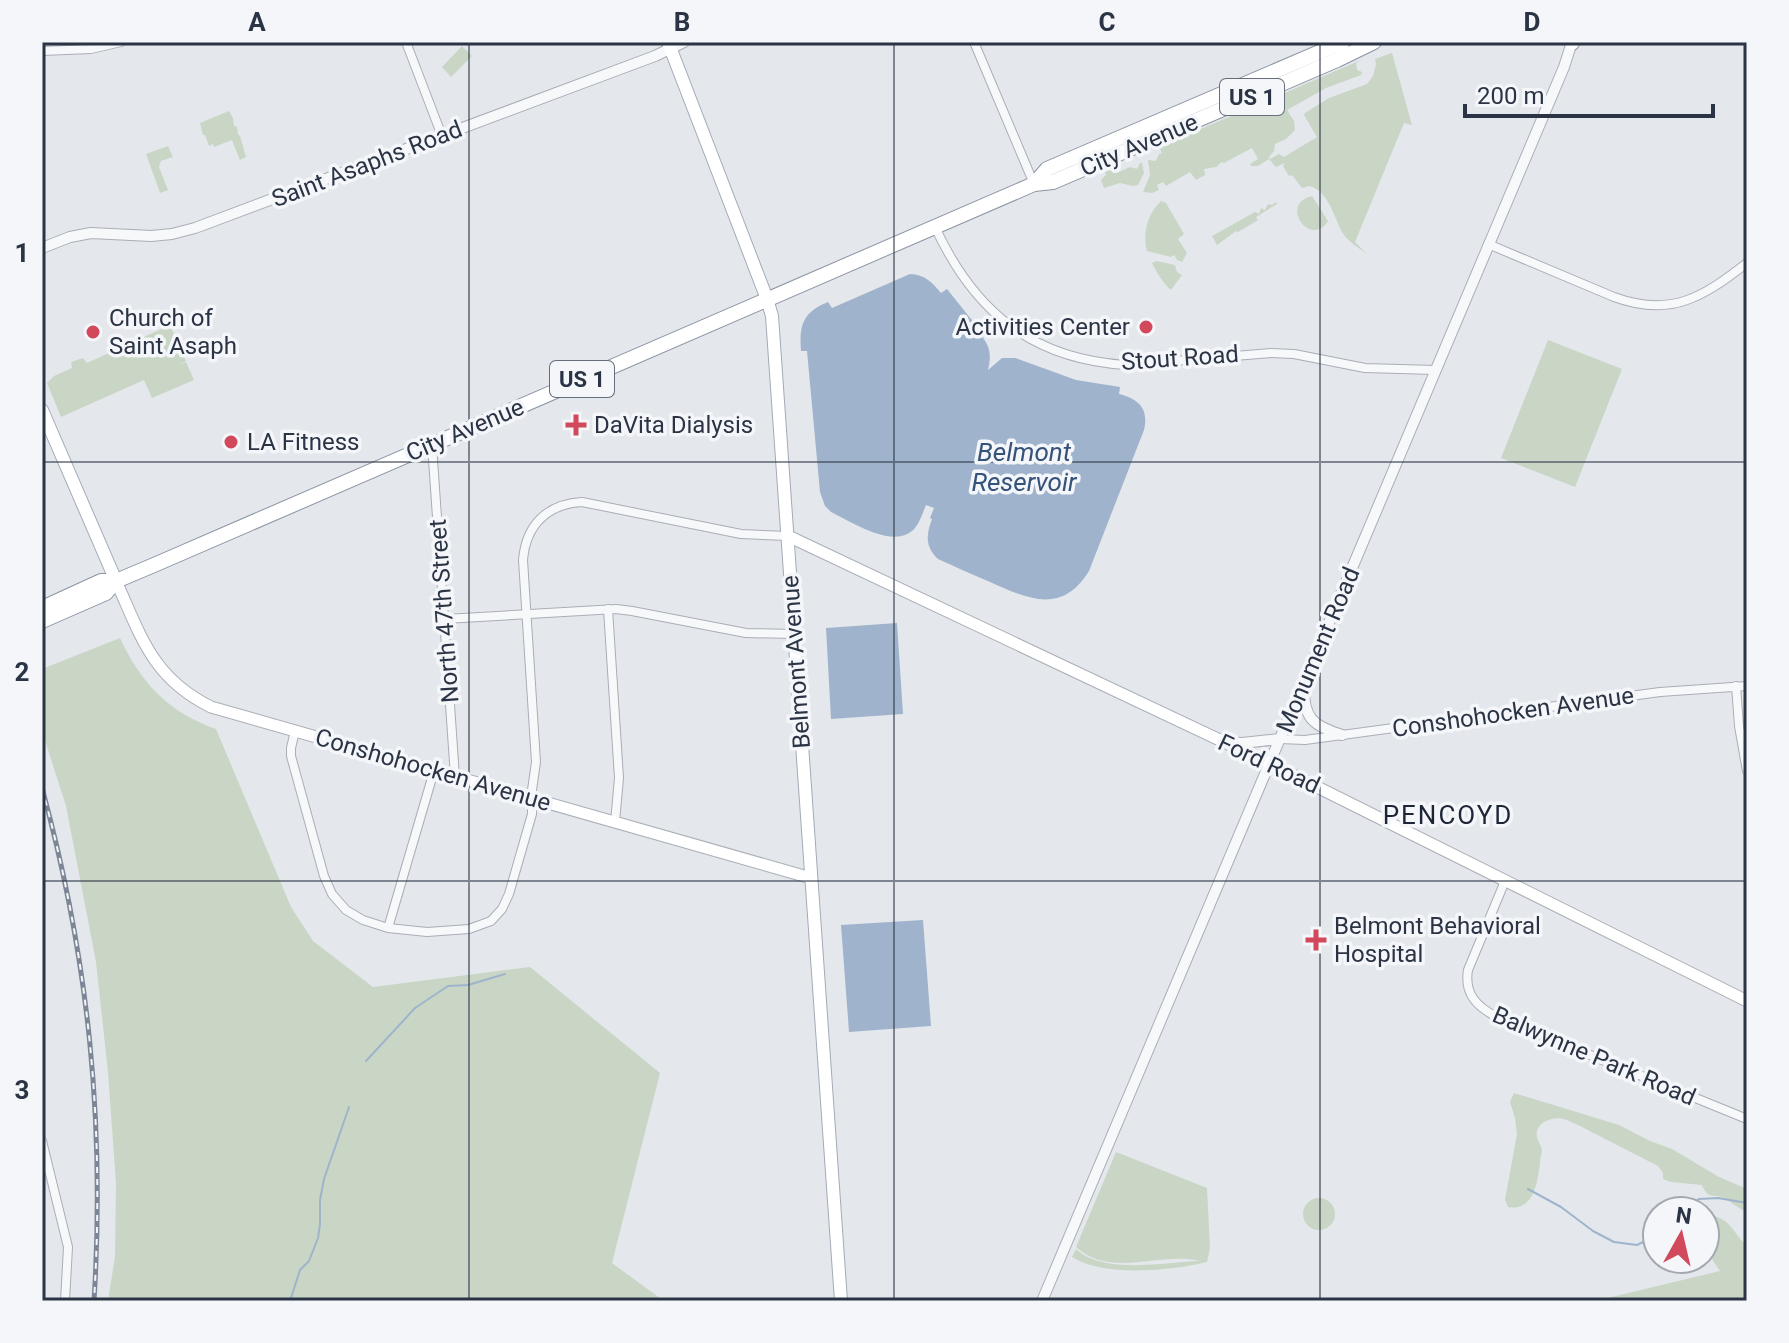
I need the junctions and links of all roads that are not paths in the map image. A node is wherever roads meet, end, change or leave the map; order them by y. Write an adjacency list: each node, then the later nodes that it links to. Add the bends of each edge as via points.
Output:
1 (121, 42): 10 (street)
2 (406, 42): 12 (street)
3 (684, 42): 8 (street, Saint Asaphs Road)
4 (974, 42): 14 (street)
5 (1343, 42): 9 (highway, City Avenue / US 1)
6 (1374, 42): 13 (highway, City Avenue / US 1)
7 (1572, 42): 16 (street, Monument Road)
8 (669, 45): 12 (street, Saint Asaphs Road, via 655,56); 19 (main road, Belmont Avenue)
9 (1322, 46): 11 (highway, City Avenue / US 1)
10 (42, 51)
11 (1141, 129): 13 (highway); 14 (highway, City Avenue / US 1, via 1047,169)
12 (442, 136): 17 (street, Saint Asaphs Road, via 184,232 91,233)
13 (1137, 146): 14 (highway, City Avenue / US 1, via 1053,182)
14 (1034, 184): 15 (highway, City Avenue / US 1)
15 (935, 227): 19 (highway, City Avenue / US 1); 20 (street, Stout Road, via 959,273 990,309 1033,340 1077,358 1139,365 1271,353 1365,368)
16 (1488, 244): 18 (street, via 1614,297 1650,305 1705,294); 20 (street, Monument Road)
17 (42, 248)
18 (1747, 263)
19 (767, 299): 22 (highway, City Avenue / US 1); 23 (main road, Belmont Avenue)
20 (1435, 370): 31 (street, Monument Road)
21 (42, 410): 24 (main road)
22 (432, 445): 24 (highway, City Avenue / US 1); 28 (street, North 47th Street)
23 (788, 536): 27 (street, via 741,534 582,502 560,506 531,530 524,552); 30 (main road, Belmont Avenue); 37 (main road, Ford Road)
24 (116, 581): 25 (highway, City Avenue / US 1, via 101,581); 29 (highway, City Avenue / US 1, via 106,593); 34 (main road, Conshohocken Avenue, via 152,658 178,686 211,707)
25 (42, 608)
26 (608, 609): 27 (street); 30 (street, via 746,633); 43 (street, via 619,778)
27 (527, 614): 28 (street); 42 (street, via 536,754)
28 (445, 619): 41 (street, North 47th Street)
29 (42, 621)
30 (794, 634): 44 (main road, Belmont Avenue)
31 (1304, 682): 35 (street, via 1310,719); 36 (street, Monument Road)
32 (1736, 686): 33 (street, Conshohocken Avenue); 35 (street, Conshohocken Avenue); 40 (street)
33 (1747, 686)
34 (295, 731): 39 (main road, Conshohocken Avenue); 46 (street, via 291,756 328,888 352,914)
35 (1342, 735): 36 (street, Conshohocken Avenue)
36 (1280, 739): 37 (street); 38 (street, Monument Road)
37 (1221, 741): 38 (main road, Ford Road)
38 (1270, 764): 45 (main road, Ford Road); 52 (street, Monument Road)
39 (434, 771): 41 (main road, Conshohocken Avenue); 46 (street)
40 (1747, 771)
41 (455, 777): 42 (main road, Conshohocken Avenue)
42 (532, 799): 43 (main road, Conshohocken Avenue); 46 (street, via 509,894 497,916 469,929)
43 (615, 822): 44 (main road, Conshohocken Avenue)
44 (811, 878): 51 (main road, Belmont Avenue)
45 (1505, 881): 47 (main road, Ford Road); 48 (street, Balwynne Park Road, via 1468,970 1468,990 1479,1007)
46 (388, 928)
47 (1747, 1001)
48 (1747, 1119)
49 (42, 1141): 50 (street, via 68,1247)
50 (65, 1301)
51 (841, 1301)
52 (1042, 1301)

